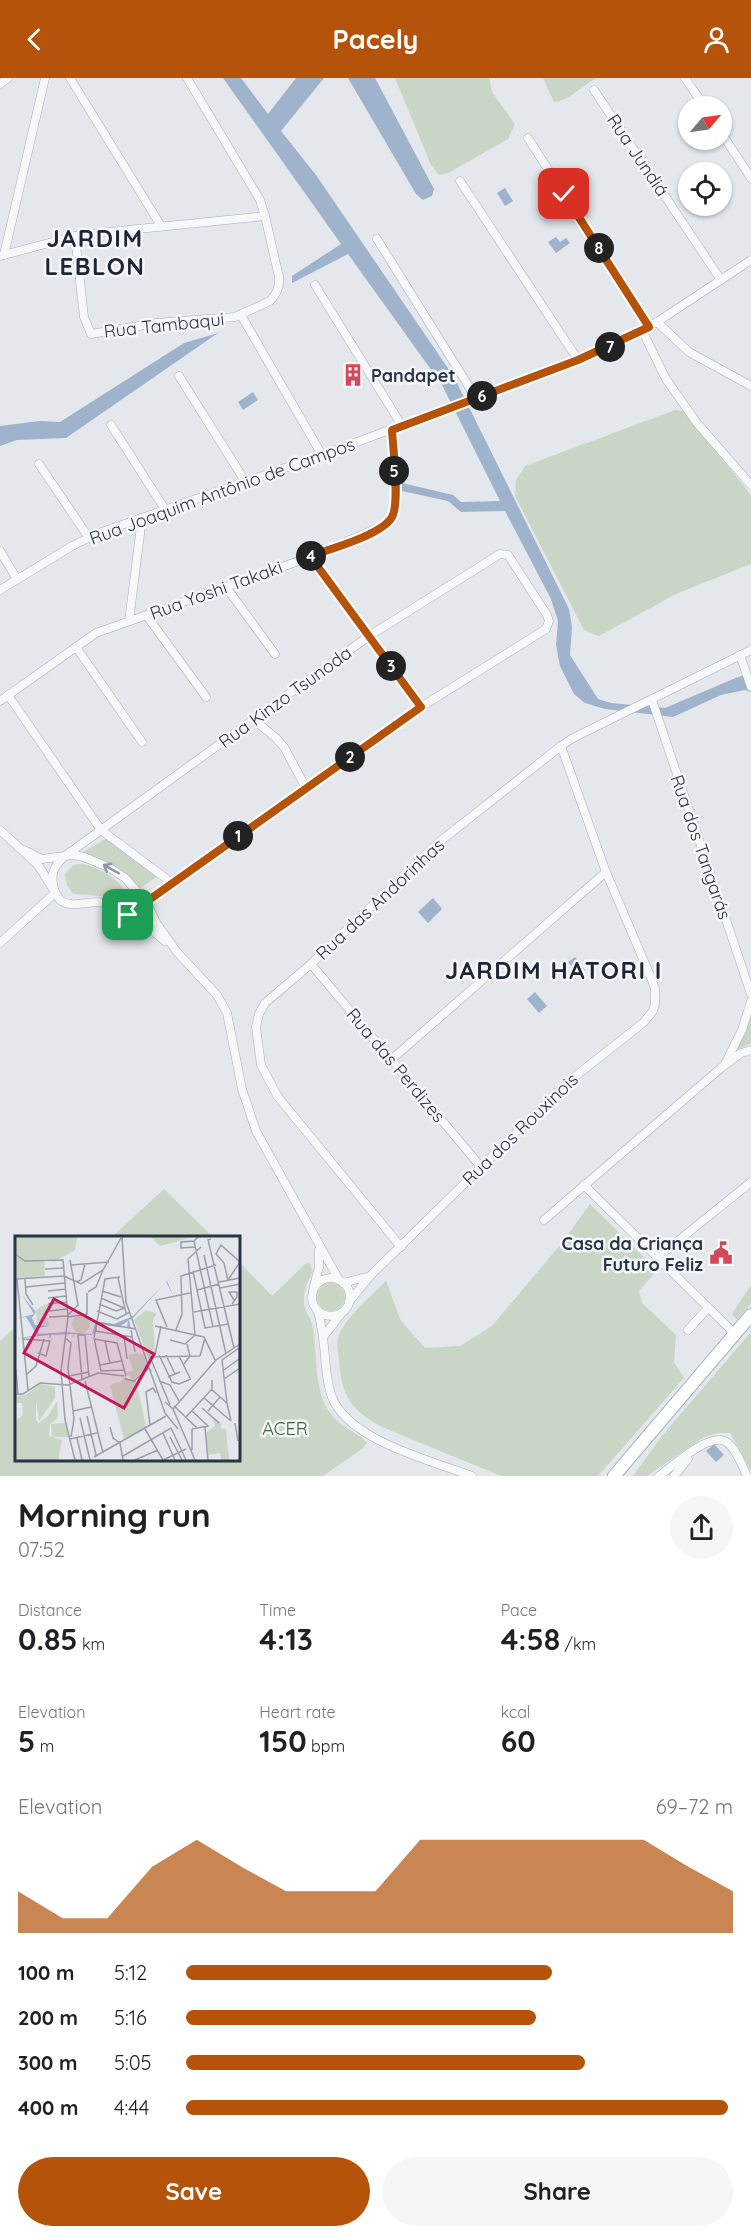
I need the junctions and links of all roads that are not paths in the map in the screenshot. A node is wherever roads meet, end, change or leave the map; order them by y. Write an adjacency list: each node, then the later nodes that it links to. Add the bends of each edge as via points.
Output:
1 (8, 78): 6 (street)
2 (45, 78): 17 (street)
3 (70, 78): 14 (street)
4 (187, 78): 13 (street, via 260,200)
5 (685, 78): 8 (street)
6 (0, 84)
7 (594, 90): 19 (street, Rua Jundiá)
8 (697, 96)
9 (528, 138): 22 (street)
10 (732, 149): 11 (street)
11 (751, 178)
12 (460, 181): 23 (street)
13 (265, 216): 14 (street); 21 (street, Rua Tambaqui, via 279,277 278,291 270,301)
14 (161, 226): 15 (street)
15 (75, 236): 17 (street); 21 (street, Rua Tambaqui, via 84,317 91,334)
16 (377, 239): 26 (street)
17 (2, 255)
18 (751, 260): 19 (street, Rua Joaquim Antônio de Campos)
19 (721, 280): 22 (street, Rua Joaquim Antônio de Campos)
20 (315, 285): 28 (street)
21 (241, 315): 30 (street)
22 (650, 326): 23 (street, Rua Joaquim Antônio de Campos); 25 (street); 33 (street, via 666,379 697,423)
23 (578, 360): 26 (street, Rua Joaquim Antônio de Campos)
24 (180, 376): 32 (street)
25 (751, 386)
26 (472, 399): 28 (street, Rua Joaquim Antônio de Campos)
27 (111, 425): 34 (street)
28 (402, 426): 29 (street, Rua Joaquim Antônio de Campos)
29 (392, 430): 30 (street, Rua Joaquim Antônio de Campos); 38 (street, Rua Yoshi Takaki, via 396,504 392,517 381,528)
30 (322, 455): 32 (street, Rua Joaquim Antônio de Campos)
31 (39, 464): 36 (street)
32 (245, 481): 34 (street, Rua Joaquim Antônio de Campos)
33 (751, 485)
34 (166, 511): 35 (street, Rua Joaquim Antônio de Campos)
35 (142, 518): 36 (street, Rua Joaquim Antônio de Campos); 43 (street)
36 (89, 538): 39 (street, Rua Joaquim Antônio de Campos)
37 (0, 551): 39 (street)
38 (310, 556): 40 (street, Rua Yoshi Takaki); 44 (street)
39 (17, 579): 41 (street, Rua Joaquim Antônio de Campos)
40 (226, 587): 42 (street, Rua Yoshi Takaki); 47 (street)
41 (0, 590)
42 (147, 616): 43 (street, Rua Yoshi Takaki); 51 (street)
43 (129, 621): 45 (street, Rua Yoshi Takaki, via 96,633)
44 (369, 636): 54 (street); 54 (street, Rua Kinzo Tsunoda, via 500,554 510,558 547,615 549,621 544,631); 55 (street, Rua Kinzo Tsunoda)
45 (76, 647): 50 (street, Rua Yoshi Takaki); 56 (street)
46 (751, 650): 48 (street, Rua das Andorinhas)
47 (275, 654)
48 (740, 655): 49 (street); 52 (street, Rua das Andorinhas)
49 (751, 687)
50 (8, 695): 53 (street, Rua Yoshi Takaki); 60 (street)
51 (206, 697)
52 (652, 700): 57 (street, Rua das Andorinhas); 71 (street, Rua dos Tangarás)
53 (0, 701)
54 (421, 707): 58 (street)
55 (254, 720): 58 (street, via 284,747); 60 (street, Rua Kinzo Tsunoda)
56 (142, 742)
57 (561, 746): 63 (street); 70 (street, Rua das Andorinhas, via 438,843)
58 (306, 788): 64 (street)
59 (0, 830): 61 (street)
60 (101, 830): 62 (street, Rua Kinzo Tsunoda); 64 (street)
61 (24, 850): 62 (street, via 42,859); 65 (street)
62 (65, 856): 65 (street, via 52,872); 66 (street, one-way to 62, via 132,884 110,868 84,857)
63 (606, 872): 74 (street); 76 (street, Rua dos Rouxinois, via 652,980 653,1011 576,1075)
64 (172, 884): 66 (street)
65 (55, 892): 67 (street, via 64,903 103,902); 68 (street)
66 (146, 902): 67 (street, via 141,912); 69 (street)
67 (128, 915): 69 (street)
68 (1, 940)
69 (180, 954): 80 (street, via 214,991 227,1013 250,1119)
70 (311, 964): 74 (street, Rua das Perdizes); 81 (street, Rua das Andorinhas, via 265,1003 259,1014 256,1027 261,1065 285,1107)
71 (751, 993)
72 (751, 1001): 75 (street, via 742,1030)
73 (751, 1050): 75 (street)
74 (392, 1059): 76 (street, Rua das Perdizes)
75 (721, 1068): 78 (street)
76 (481, 1167): 81 (street, Rua dos Rouxinois)
77 (751, 1182): 82 (street)
78 (584, 1185): 79 (street); 82 (street)
79 (544, 1220)
80 (319, 1246): 84 (street); 85 (street)
81 (401, 1246): 83 (street, Rua dos Rouxinois)
82 (658, 1257): 87 (street)
83 (370, 1276): 84 (street, Rua dos Rouxinois); 86 (street, Rua dos Rouxinois)
84 (341, 1281): 85 (street, via 320,1281); 86 (street, via 349,1292)
85 (313, 1292): 88 (street)
86 (349, 1302): 89 (street)
87 (708, 1308): 91 (street); 92 (street)
88 (318, 1311): 89 (street, via 330,1316); 93 (street)
89 (342, 1313): 93 (street)
90 (751, 1316): 92 (main road)
91 (688, 1330)
92 (735, 1334): 94 (main road)
93 (323, 1337): 96 (street, via 331,1395 349,1422 374,1438)
94 (643, 1443): 97 (main road); 98 (main road); 99 (main road)
95 (697, 1449): 100 (street); 101 (street); 102 (street, via 712,1439 724,1440 734,1450)
96 (472, 1476)
97 (606, 1476)
98 (614, 1476)
99 (624, 1476)
100 (659, 1476)
101 (674, 1476)
102 (747, 1476)

